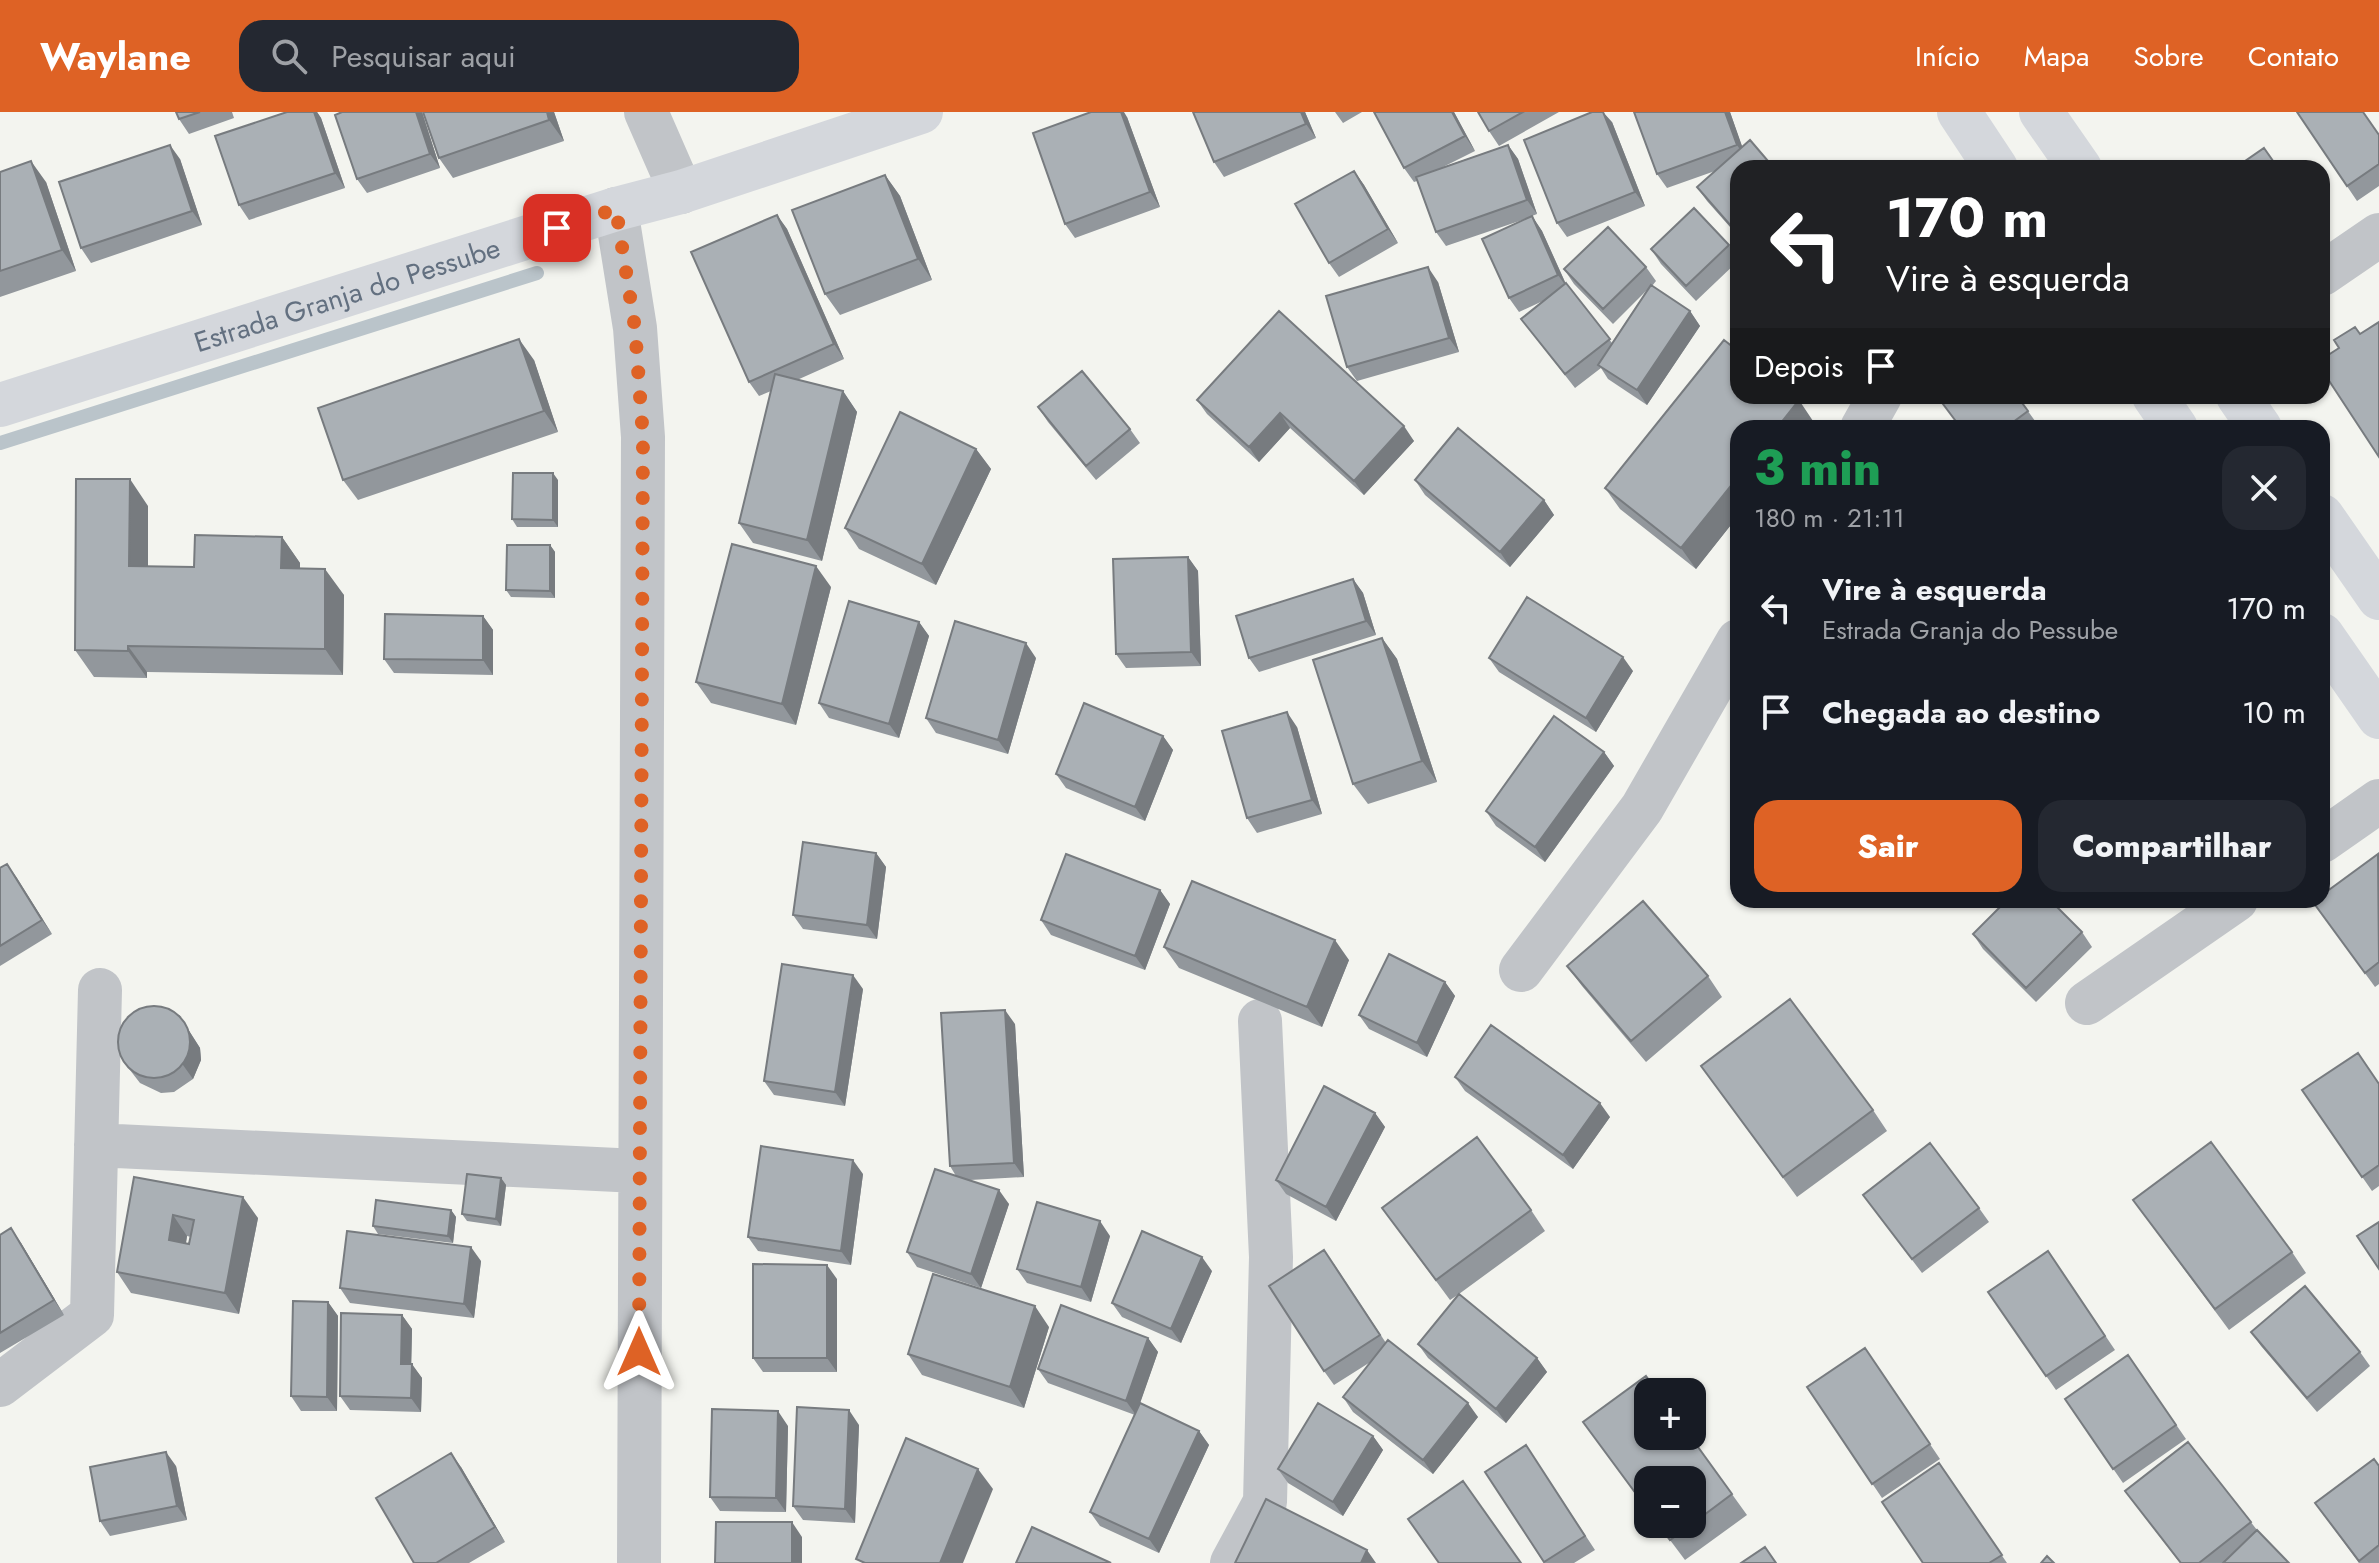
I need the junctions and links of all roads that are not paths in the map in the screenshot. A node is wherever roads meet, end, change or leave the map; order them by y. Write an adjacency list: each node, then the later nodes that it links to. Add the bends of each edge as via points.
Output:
1 (646, 112): 7 (street)
2 (921, 112): 7 (main road, Estrada Granja do Pessube)
3 (1959, 112): 5 (main road)
4 (2041, 112): 6 (main road)
5 (1991, 160)
6 (2074, 160)
7 (681, 192): 8 (main road, Estrada Granja do Pessube)
8 (616, 209): 11 (main road, Estrada Granja do Pessube); 25 (street, via 635,328 643,437)
9 (2379, 235): 10 (street)
10 (2330, 269)
11 (0, 405)
12 (2330, 528): 13 (main road)
13 (2379, 598)
14 (2330, 647): 16 (main road)
15 (1730, 655): 20 (street, via 1642,808)
16 (2379, 717)
17 (2379, 801): 18 (street)
18 (2330, 835)
19 (2224, 908): 22 (street)
20 (1521, 970)
21 (100, 990): 24 (street)
22 (2087, 1003)
23 (1260, 1021): 28 (street, via 1271,1257 1265,1502)
24 (96, 1145): 25 (street); 26 (street, via 92,1315)
25 (638, 1171): 27 (street)
26 (0, 1385)
27 (639, 1563)
28 (1232, 1563)

